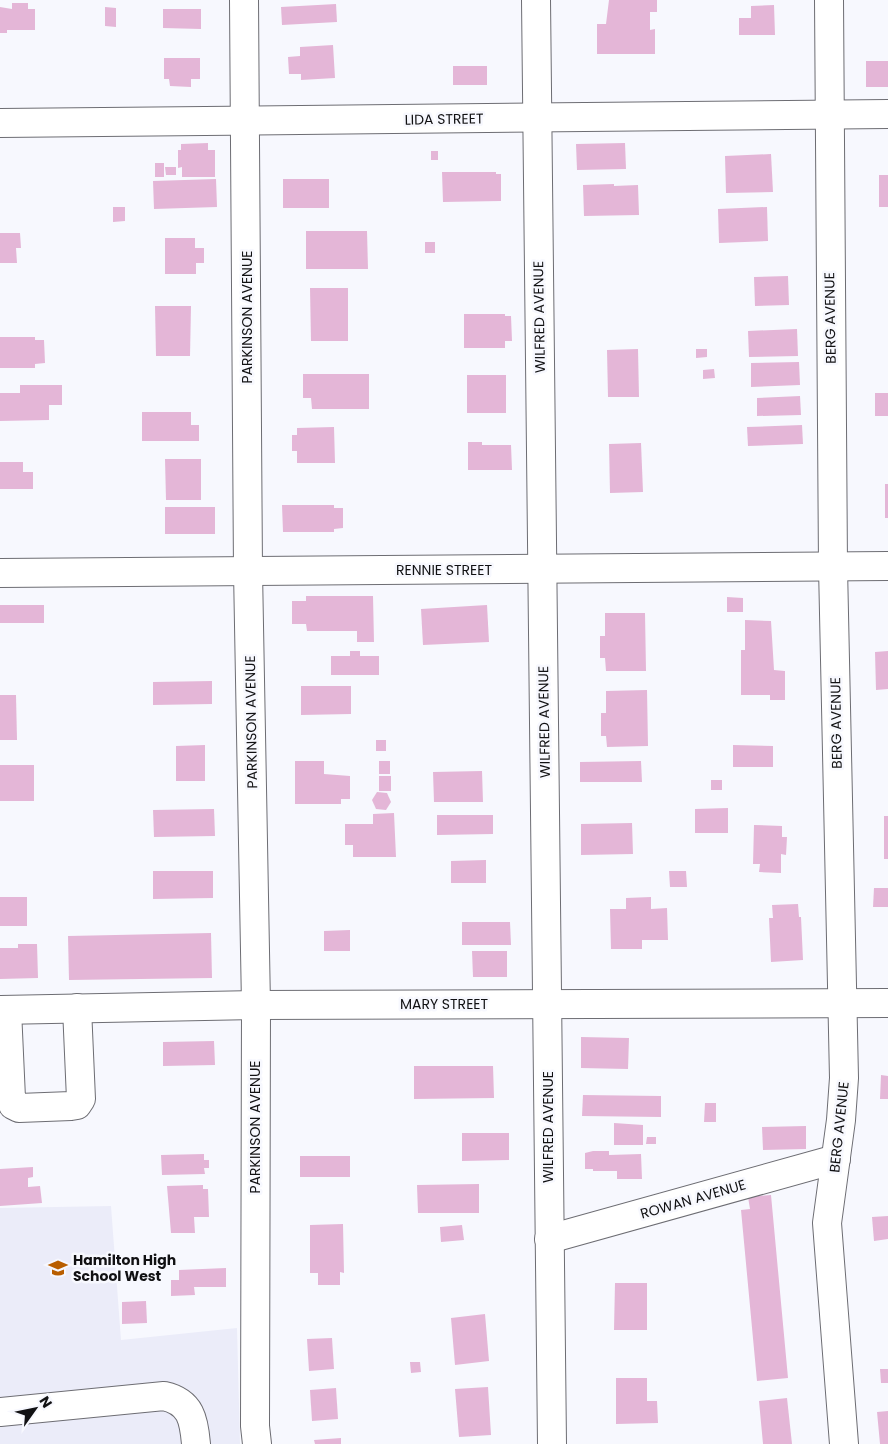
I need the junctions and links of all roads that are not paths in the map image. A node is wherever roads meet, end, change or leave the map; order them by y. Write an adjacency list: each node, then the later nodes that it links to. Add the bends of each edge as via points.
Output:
1 (244, 0): 7 (street, PARKINSON AVENUE)
2 (536, 0): 6 (street, WILFRED AVENUE)
3 (828, 0): 5 (street, BERG AVENUE)
4 (888, 114): 5 (street, LIDA STREET)
5 (828, 115): 6 (street, LIDA STREET); 10 (street, BERG AVENUE)
6 (537, 118): 7 (street, LIDA STREET); 11 (street, WILFRED AVENUE)
7 (245, 121): 8 (street, LIDA STREET); 12 (street, PARKINSON AVENUE)
8 (0, 123)
9 (888, 566): 10 (street, RENNIE STREET)
10 (833, 567): 11 (street, RENNIE STREET); 16 (street, BERG AVENUE)
11 (542, 569): 12 (street, RENNIE STREET); 14 (street, WILFRED AVENUE)
12 (248, 571): 13 (street, RENNIE STREET); 17 (street, PARKINSON AVENUE)
13 (0, 573)
14 (548, 1003): 16 (street, MARY STREET); 17 (street, MARY STREET); 21 (street, WILFRED AVENUE)
15 (888, 1003): 16 (street, MARY STREET)
16 (842, 1004): 20 (street, BERG AVENUE, via 844,1078)
17 (256, 1005): 18 (street, MARY STREET); 24 (street, PARKINSON AVENUE)
18 (76, 1008): 19 (street, MARY STREET); 19 (street, via 81,1098 71,1106 19,1108 13,1105 11,1098)
19 (4, 1010)
20 (836, 1159): 21 (street, ROWAN AVENUE); 26 (street, BERG AVENUE, via 828,1222)
21 (549, 1239): 25 (street, WILFRED AVENUE)
22 (0, 1412): 23 (street, via 164,1396 175,1398 188,1410)
23 (196, 1444)
24 (257, 1444)
25 (552, 1444)
26 (844, 1444)

